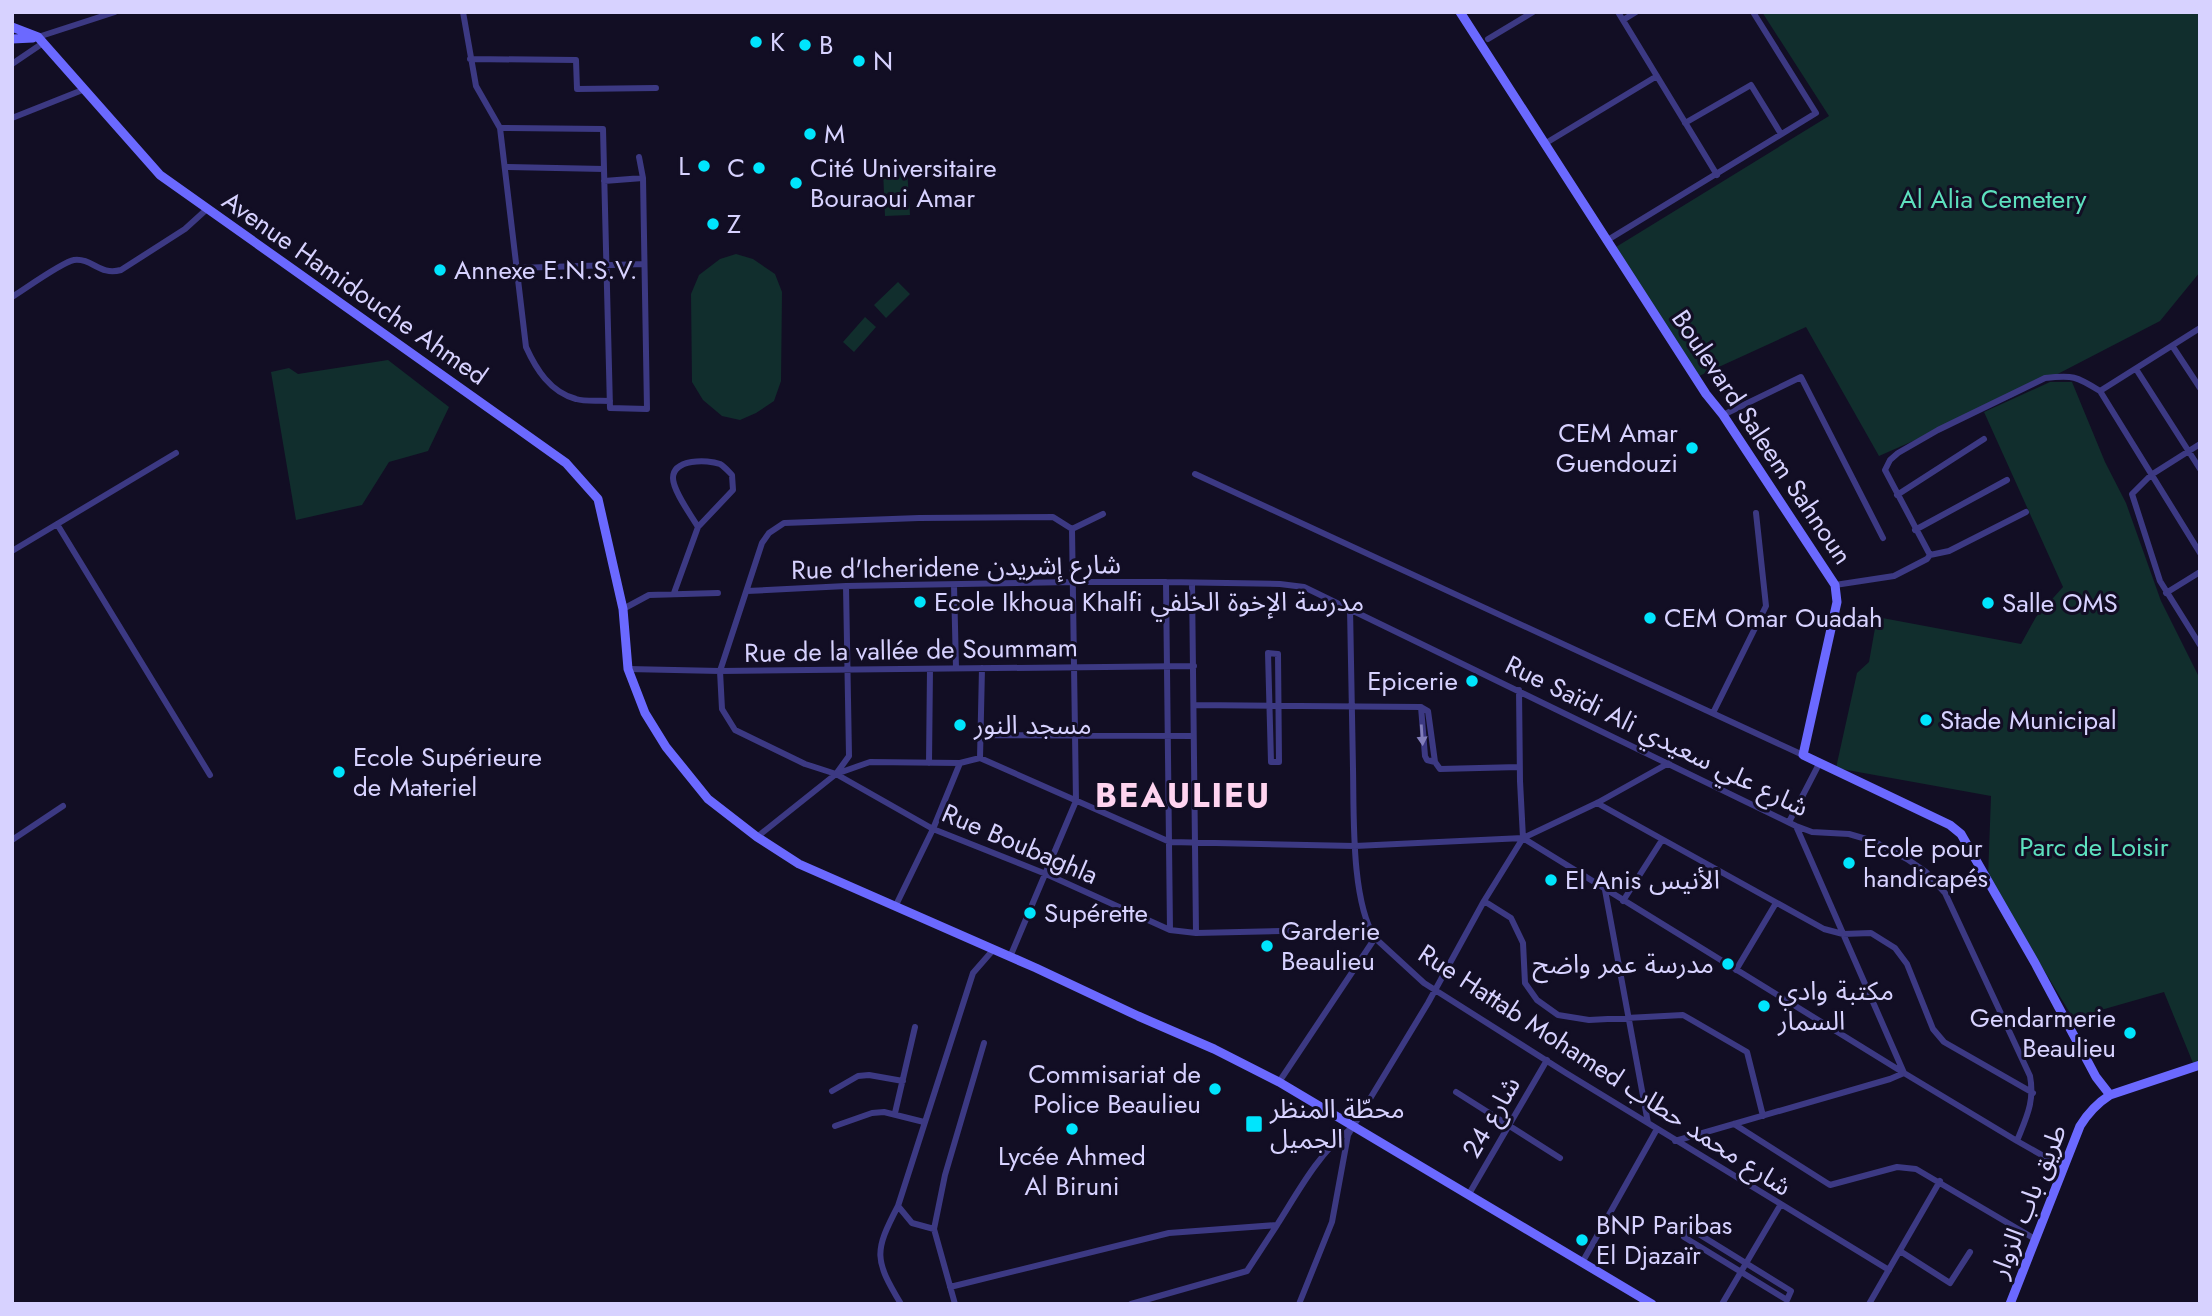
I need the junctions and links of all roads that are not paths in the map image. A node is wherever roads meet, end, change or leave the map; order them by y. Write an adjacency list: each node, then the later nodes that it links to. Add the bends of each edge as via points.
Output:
1 (115, 12): 12 (street)
2 (463, 12): 13 (street)
3 (1460, 12): 22 (main road, Boulevard Saleem Sahnoun)
4 (1533, 12): 11 (street)
5 (1618, 12): 8 (street)
6 (1636, 12): 8 (street)
7 (1754, 12): 21 (street, via 1816,113)
8 (1623, 20): 15 (street)
9 (12, 27): 12 (main road)
10 (12, 39): 12 (main road)
11 (1488, 39)
12 (41, 40): 14 (street); 17 (main road, Avenue Hamidouche Ahmed)
13 (470, 59): 16 (street, via 576,60 577,89); 20 (street, via 476,86)
14 (12, 64)
15 (1657, 76): 19 (street); 22 (street)
16 (656, 88)
17 (85, 89): 18 (street); 29 (main road, Avenue Hamidouche Ahmed, via 160,174)
18 (12, 118)
19 (1685, 123): 21 (street, via 1751,85); 26 (street)
20 (500, 128): 24 (street); 25 (street, via 603,129)
21 (1781, 135): 26 (street)
22 (1546, 143): 30 (main road, Boulevard Saleem Sahnoun)
23 (639, 157): 27 (street)
24 (505, 167): 25 (street); 33 (street)
25 (604, 169): 28 (street)
26 (1717, 175): 30 (street)
27 (643, 178): 28 (street); 31 (street)
28 (604, 181): 32 (street)
29 (207, 209): 34 (street, via 185,229 121,270 102,271 89,262 74,260); 73 (main road, Avenue Hamidouche Ahmed, via 566,463 598,499)
30 (1606, 241): 41 (main road, Boulevard Saleem Sahnoun)
31 (644, 264): 32 (street); 40 (street, via 647,410 610,408)
32 (607, 266): 33 (street); 40 (street)
33 (517, 268): 40 (street, via 526,346 537,370 552,386 576,399)
34 (12, 297)
35 (2200, 328): 36 (street)
36 (2173, 346): 37 (street); 38 (street)
37 (2136, 369): 39 (street); 44 (street)
38 (2200, 388)
39 (2100, 391): 48 (street); 50 (street, via 2078,377 2045,378 1938,430 1889,460 1885,470)
40 (610, 401)
41 (1723, 415): 58 (street, via 1801,377); 67 (main road, Boulevard Saleem Sahnoun)
42 (1983, 439): 50 (street)
43 (2200, 444): 44 (street)
44 (2189, 452): 46 (street); 48 (street)
45 (176, 453): 54 (street)
46 (2200, 469)
47 (1195, 474): 90 (street)
48 (2151, 475): 60 (street); 72 (street, via 2132,494)
49 (2007, 480): 57 (street)
50 (1897, 495): 57 (street)
51 (2026, 512): 61 (street, via 1949,551)
52 (1756, 513): 90 (street, via 1766,606)
53 (1104, 514): 56 (street)
54 (57, 524): 59 (street); 103 (street)
55 (698, 527): 55 (street, via 733,490 733,475 720,464 698,461 676,468 673,478 678,493); 70 (street)
56 (1072, 529): 64 (street); 69 (street, via 1053,517 784,523 762,543)
57 (1915, 530): 61 (street)
58 (1883, 538)
59 (12, 551)
60 (2200, 554)
61 (1930, 555): 67 (street, via 1894,576)
62 (2200, 572): 72 (street)
63 (1166, 582): 64 (street, Rue d'Icheridene شارع إشريدن); 65 (street, Rue Saïdi Ali شارع علي سعيدي); 76 (street)
64 (1073, 583): 66 (street, Rue d'Icheridene شارع إشريدن); 78 (street)
65 (1192, 583): 74 (street, Rue Saïdi Ali شارع علي سعيدي, via 1304,587); 77 (street)
66 (954, 585): 68 (street, Rue d'Icheridene شارع إشريدن); 79 (street)
67 (1835, 585): 95 (main road, Boulevard Saleem Sahnoun, via 1837,602)
68 (846, 586): 69 (street, Rue d'Icheridene شارع إشريدن); 83 (street)
69 (747, 591): 84 (street)
70 (674, 593): 71 (street); 73 (street, via 649,595)
71 (718, 593)
72 (2166, 593): 75 (street)
73 (623, 608): 82 (main road, Avenue Hamidouche Ahmed)
74 (1350, 608): 85 (street, Rue Saïdi Ali شارع علي سعيدي); 89 (street, Rue Hattab Mohamed شارع محمد حطاب)
75 (2200, 645)
76 (1168, 666): 77 (street, Rue de la vallée de Soummam); 78 (street, Rue de la vallée de Soummam); 92 (street)
77 (1194, 666): 86 (street)
78 (1074, 667): 80 (street, Rue de la vallée de Soummam); 94 (street)
79 (956, 668): 80 (street, Rue de la vallée de Soummam); 81 (street, Rue de la vallée de Soummam)
80 (982, 668): 91 (street)
81 (930, 669): 83 (street, Rue de la vallée de Soummam); 98 (street)
82 (628, 670): 84 (street, Rue de la vallée de Soummam); 110 (main road, Avenue Hamidouche Ahmed, via 645,713 666,747 708,799)
83 (847, 670): 84 (street, Rue de la vallée de Soummam); 102 (street, via 849,756)
84 (720, 671): 102 (street, Rue Boubaghla, via 722,709 735,730)
85 (1519, 690): 100 (street, Rue Saïdi Ali شارع علي سعيدي); 101 (street)
86 (1194, 705): 87 (street); 93 (street)
87 (1270, 705): 88 (street); 88 (street, via 1268,653 1278,654); 88 (street, via 1271,762 1279,762)
88 (1279, 705): 89 (street)
89 (1352, 707): 101 (street, via 1421,707 1428,711 1440,769); 116 (street, Rue Hattab Mohamed شارع محمد حطاب)
90 (1713, 713): 95 (street)
91 (981, 735): 94 (street); 96 (street)
92 (1167, 736): 93 (street); 94 (street); 114 (street)
93 (1194, 736): 115 (street)
94 (1075, 737): 104 (street)
95 (1803, 755): 97 (main road)
96 (980, 758): 99 (street); 104 (street)
97 (1819, 762): 107 (street); 143 (main road, via 1961,834 2095,1077)
98 (929, 763): 99 (street); 102 (street, via 870,762)
99 (960, 763): 109 (street)
100 (1669, 763): 105 (street); 107 (street, Rue Saïdi Ali شارع علي سعيدي)
101 (1520, 767): 111 (street)
102 (836, 774): 109 (street, Rue Boubaghla); 110 (street)
103 (210, 775)
104 (1076, 801): 114 (street); 117 (street)
105 (1597, 803): 111 (street); 113 (street)
106 (63, 806): 112 (street)
107 (1789, 822): 108 (street, Rue Saïdi Ali شارع علي سعيدي)
108 (1796, 826): 126 (street); 142 (street, Rue Saïdi Ali شارع علي سعيدي, via 1873,841 1926,872 1945,894 1968,939 2017,1044)
109 (933, 829): 117 (street, Rue Boubaghla); 122 (street)
110 (757, 837): 122 (main road, Avenue Hamidouche Ahmed, via 799,864)
111 (1523, 838): 116 (street); 118 (street); 119 (street)
112 (12, 840)
113 (1662, 840): 120 (street); 121 (street)
114 (1170, 842): 115 (street); 124 (street)
115 (1195, 843): 116 (street); 125 (street)
116 (1355, 846): 123 (street, Rue Hattab Mohamed شارع محمد حطاب)
117 (1046, 874): 124 (street, Rue Boubaghla); 129 (street)
118 (1605, 890): 120 (street); 132 (street)
119 (1484, 901): 131 (street); 132 (street, via 1511,918 1523,943 1525,983 1537,1000 1558,1015 1589,1020)
120 (1623, 901): 130 (street)
121 (1776, 903): 126 (street); 130 (street)
122 (896, 905): 128 (main road, Avenue Hamidouche Ahmed)
123 (1370, 929): 125 (street, Rue Boubaghla); 127 (street, Rue Hattab Mohamed شارع محمد حطاب)
124 (1170, 930): 125 (street, Rue Boubaghla)
125 (1196, 933)
126 (1843, 934): 137 (street); 142 (street, via 1871,933 1895,948 1907,964 1933,1029 1944,1042)
127 (1376, 938): 131 (street, Rue Hattab Mohamed شارع محمد حطاب); 139 (street)
128 (994, 949): 129 (main road, Avenue Hamidouche Ahmed); 146 (street, via 973,973)
129 (1010, 957): 139 (main road, Avenue Hamidouche Ahmed)
130 (1736, 970): 137 (street)
131 (1435, 990): 135 (street, Rue Hattab Mohamed شارع محمد حطاب); 151 (street)
132 (1629, 1017): 145 (street, via 1684,1015 1746,1052); 147 (street)
133 (915, 1027): 138 (street)
134 (984, 1043): 162 (street)
135 (1547, 1060): 147 (street, Rue Hattab Mohamed شارع محمد حطاب); 149 (street, شارع 24)
136 (2200, 1065): 143 (main road, طريق باب الزوار)
137 (1904, 1073): 145 (street); 154 (street)
138 (903, 1081): 140 (street, via 858,1076); 144 (street)
139 (1279, 1082): 151 (main road, Avenue Hamidouche Ahmed)
140 (832, 1091)
141 (1456, 1092): 149 (street)
142 (2034, 1093): 154 (street)
143 (2110, 1095): 156 (main road, طريق باب الزوار, via 2085,1117)
144 (895, 1113): 146 (street); 150 (street, via 872,1114)
145 (1763, 1116): 148 (street)
146 (924, 1122): 160 (street)
147 (1648, 1123): 152 (street, Rue Hattab Mohamed شارع محمد حطاب)
148 (1734, 1124): 153 (street); 157 (street, via 1830,1185 1897,1167 1916,1168)
149 (1509, 1125): 155 (street); 158 (street, شارع 24)
150 (835, 1126)
151 (1353, 1126): 158 (main road, Avenue Hamidouche Ahmed); 161 (street, via 1324,1154); 176 (street, via 1345,1143 1332,1222)
152 (1657, 1129): 153 (street, Rue Hattab Mohamed شارع محمد حطاب); 166 (street)
153 (1675, 1141): 159 (street, Rue Hattab Mohamed شارع محمد حطاب)
154 (2017, 1141): 156 (street)
155 (1560, 1158)
156 (2063, 1167): 163 (main road, طريق باب الزوار)
157 (1940, 1181): 163 (street); 164 (street)
158 (1469, 1194): 166 (main road, Avenue Hamidouche Ahmed)
159 (1781, 1205): 167 (street); 168 (street, Rue Hattab Mohamed شارع محمد حطاب)
160 (898, 1206): 162 (street, via 912,1223); 172 (street, via 881,1238 880,1263)
161 (1277, 1224): 170 (street, via 1169,1233); 171 (street, via 1247,1272)
162 (934, 1229): 170 (street)
163 (2035, 1239): 180 (main road, طريق باب الزوار)
164 (1900, 1251): 165 (street, via 1950,1283); 168 (street)
165 (1970, 1252)
166 (1583, 1261): 177 (main road, Avenue Hamidouche Ahmed)
167 (1745, 1263): 169 (street); 169 (street, via 1791,1291 1787,1300); 169 (street, via 1689,1228 1684,1237)
168 (1889, 1270): 179 (street)
169 (1740, 1272): 178 (street)
170 (950, 1287): 173 (street)
171 (1170, 1294): 174 (street); 175 (street)
172 (901, 1304)
173 (955, 1304)
174 (1131, 1304)
175 (1172, 1304)
176 (1299, 1304)
177 (1652, 1304)
178 (1722, 1304)
179 (1869, 1304)
180 (2010, 1304)

